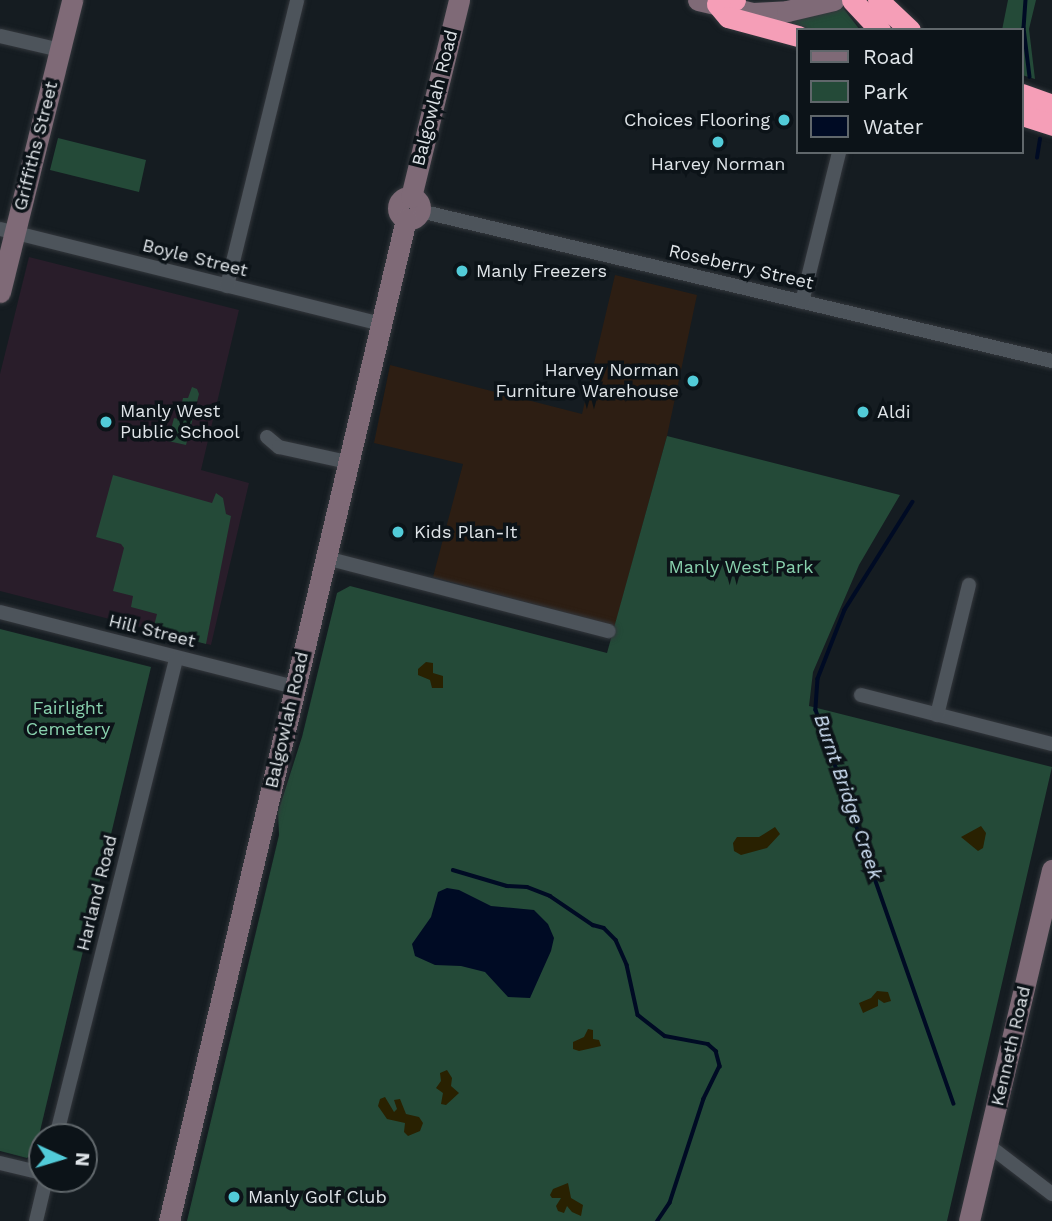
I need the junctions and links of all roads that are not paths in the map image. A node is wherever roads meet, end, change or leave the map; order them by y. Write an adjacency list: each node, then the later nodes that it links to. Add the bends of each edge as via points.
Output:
1 (72, 0): 13 (street, Griffiths Street)
2 (297, 0): 20 (street)
3 (459, 0): 18 (street, Balgowlah Road)
4 (773, 0): 8 (street)
5 (834, 0): 8 (street, via 754,13)
6 (852, 0): 9 (highway)
7 (878, 0): 10 (highway)
8 (717, 1): 11 (highway, via 728,17)
9 (878, 28)
10 (908, 28)
11 (796, 35)
12 (0, 36): 13 (street)
13 (60, 50): 19 (street, Griffiths Street)
14 (1052, 105): 15 (highway)
15 (1026, 106): 16 (highway)
16 (1052, 125)
17 (839, 154): 22 (street)
18 (412, 209): 22 (street, Roseberry Street); 23 (street, Balgowlah Road)
19 (7, 231): 20 (street, Boyle Street); 21 (street, Griffiths Street)
20 (227, 286): 23 (street, Boyle Street)
21 (0, 292)
22 (802, 302): 24 (street, Roseberry Street)
23 (380, 324): 26 (street, Balgowlah Road)
24 (1052, 361)
25 (267, 438): 26 (street, via 279,447)
26 (347, 462): 27 (street, Balgowlah Road)
27 (326, 558): 30 (street); 32 (street, Balgowlah Road)
28 (969, 585): 34 (street)
29 (0, 612): 31 (street, Hill Street)
30 (609, 631)
31 (176, 657): 32 (street, Hill Street); 37 (street, Harland Road)
32 (295, 687): 44 (street, Balgowlah Road)
33 (861, 695): 34 (street)
34 (937, 715): 35 (street)
35 (1052, 744)
36 (1052, 870): 38 (street, Kenneth Road)
37 (60, 1123)
38 (988, 1145): 42 (street); 45 (street, Kenneth Road)
39 (0, 1163): 40 (street)
40 (28, 1169)
41 (43, 1193): 43 (street)
42 (1052, 1194)
43 (36, 1221)
44 (169, 1221)
45 (970, 1221)

